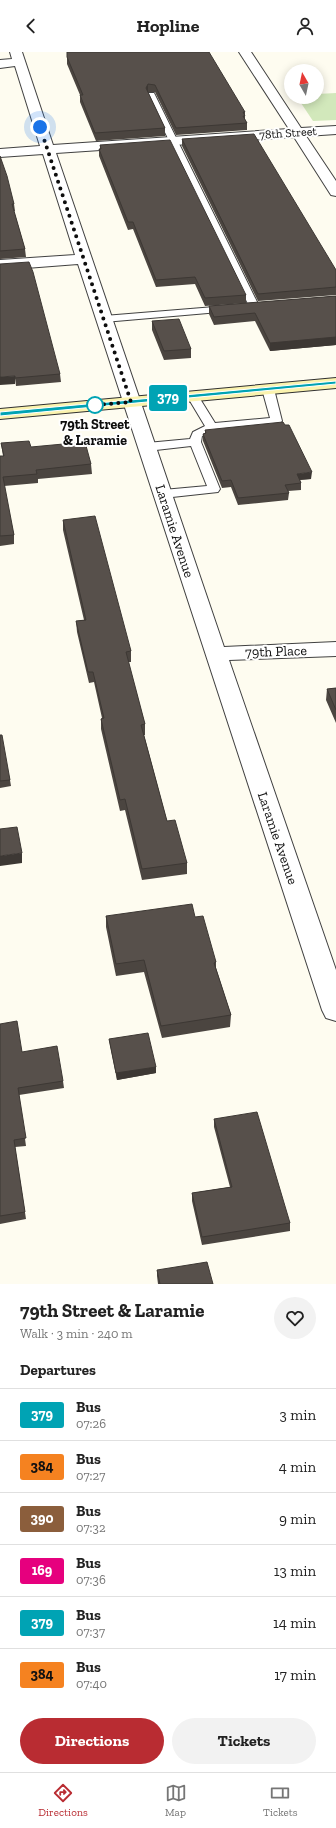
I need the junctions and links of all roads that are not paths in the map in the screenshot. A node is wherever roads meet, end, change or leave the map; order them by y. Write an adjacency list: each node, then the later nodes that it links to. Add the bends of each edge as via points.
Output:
1 (245, 52): 6 (street)
2 (17, 57): 3 (street); 8 (street, Laramie Avenue)
3 (0, 64)
4 (151, 95): 7 (lane)
5 (336, 130): 6 (street, 78th Street)
6 (297, 132): 7 (street, 78th Street); 10 (street)
7 (173, 141): 8 (street, 78th Street); 13 (lane, via 250,307)
8 (48, 150): 9 (street, 78th Street); 11 (street, Laramie Avenue)
9 (0, 153)
10 (336, 192)
11 (84, 259): 12 (street); 13 (street, Laramie Avenue)
12 (0, 266)
13 (104, 319): 17 (street, Laramie Avenue)
14 (336, 383): 15 (main road)
15 (268, 389): 16 (main road); 19 (lane, via 276,421)
16 (193, 396): 17 (main road); 19 (lane)
17 (131, 402): 18 (main road); 21 (street, Laramie Avenue)
18 (0, 414)
19 (212, 427): 20 (lane, via 197,434)
20 (195, 442): 21 (lane); 22 (lane, via 214,488)
21 (146, 447): 22 (street, Laramie Avenue)
22 (163, 494): 24 (street, Laramie Avenue)
23 (336, 649): 24 (street, 79th Place)
24 (216, 654): 25 (street, Laramie Avenue)
25 (336, 1010)

